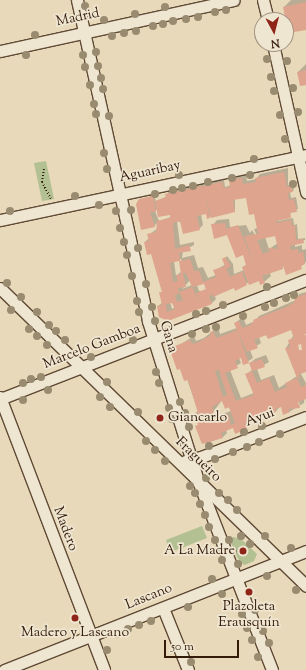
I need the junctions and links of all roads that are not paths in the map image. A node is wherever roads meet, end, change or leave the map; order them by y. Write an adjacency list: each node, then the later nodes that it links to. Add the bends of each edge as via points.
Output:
1 (77, 0): 5 (street, Gana)
2 (232, 0): 5 (street, Madrid)
3 (263, 0): 4 (street)
4 (266, 12)
5 (84, 32): 6 (street, Madrid); 10 (street, Gana)
6 (0, 51)
7 (275, 52): 8 (street)
8 (302, 155): 9 (street); 10 (street, Aguaribay)
9 (306, 192)
10 (119, 194): 11 (street, Aguaribay); 14 (street, Gana)
11 (0, 220)
12 (306, 280): 14 (street, Marcelo Gamboa)
13 (0, 288): 15 (street, Fragueiro)
14 (153, 339): 15 (street, Marcelo Gamboa); 18 (street, Gana)
15 (81, 368): 16 (street, Marcelo Gamboa); 19 (street, Fragueiro)
16 (0, 399): 26 (street, Madero)
17 (306, 416): 18 (street, Ayui)
18 (192, 460): 19 (street, Ayui); 20 (street, Gana)
19 (179, 462): 20 (street, Fragueiro)
20 (198, 481): 22 (street, Fragueiro); 23 (street, Gana)
21 (306, 551): 22 (street, Lascano)
22 (280, 561): 23 (street, Lascano); 24 (street, Fragueiro)
23 (237, 579): 25 (street, Lascano); 31 (street, Gana)
24 (306, 586)
25 (163, 608): 26 (street, Lascano); 30 (street)
26 (90, 636): 27 (street, Lascano); 29 (street, Madero)
27 (20, 667): 28 (street, Lascano)
28 (4, 670)
29 (104, 670)
30 (188, 670)
31 (272, 670)

